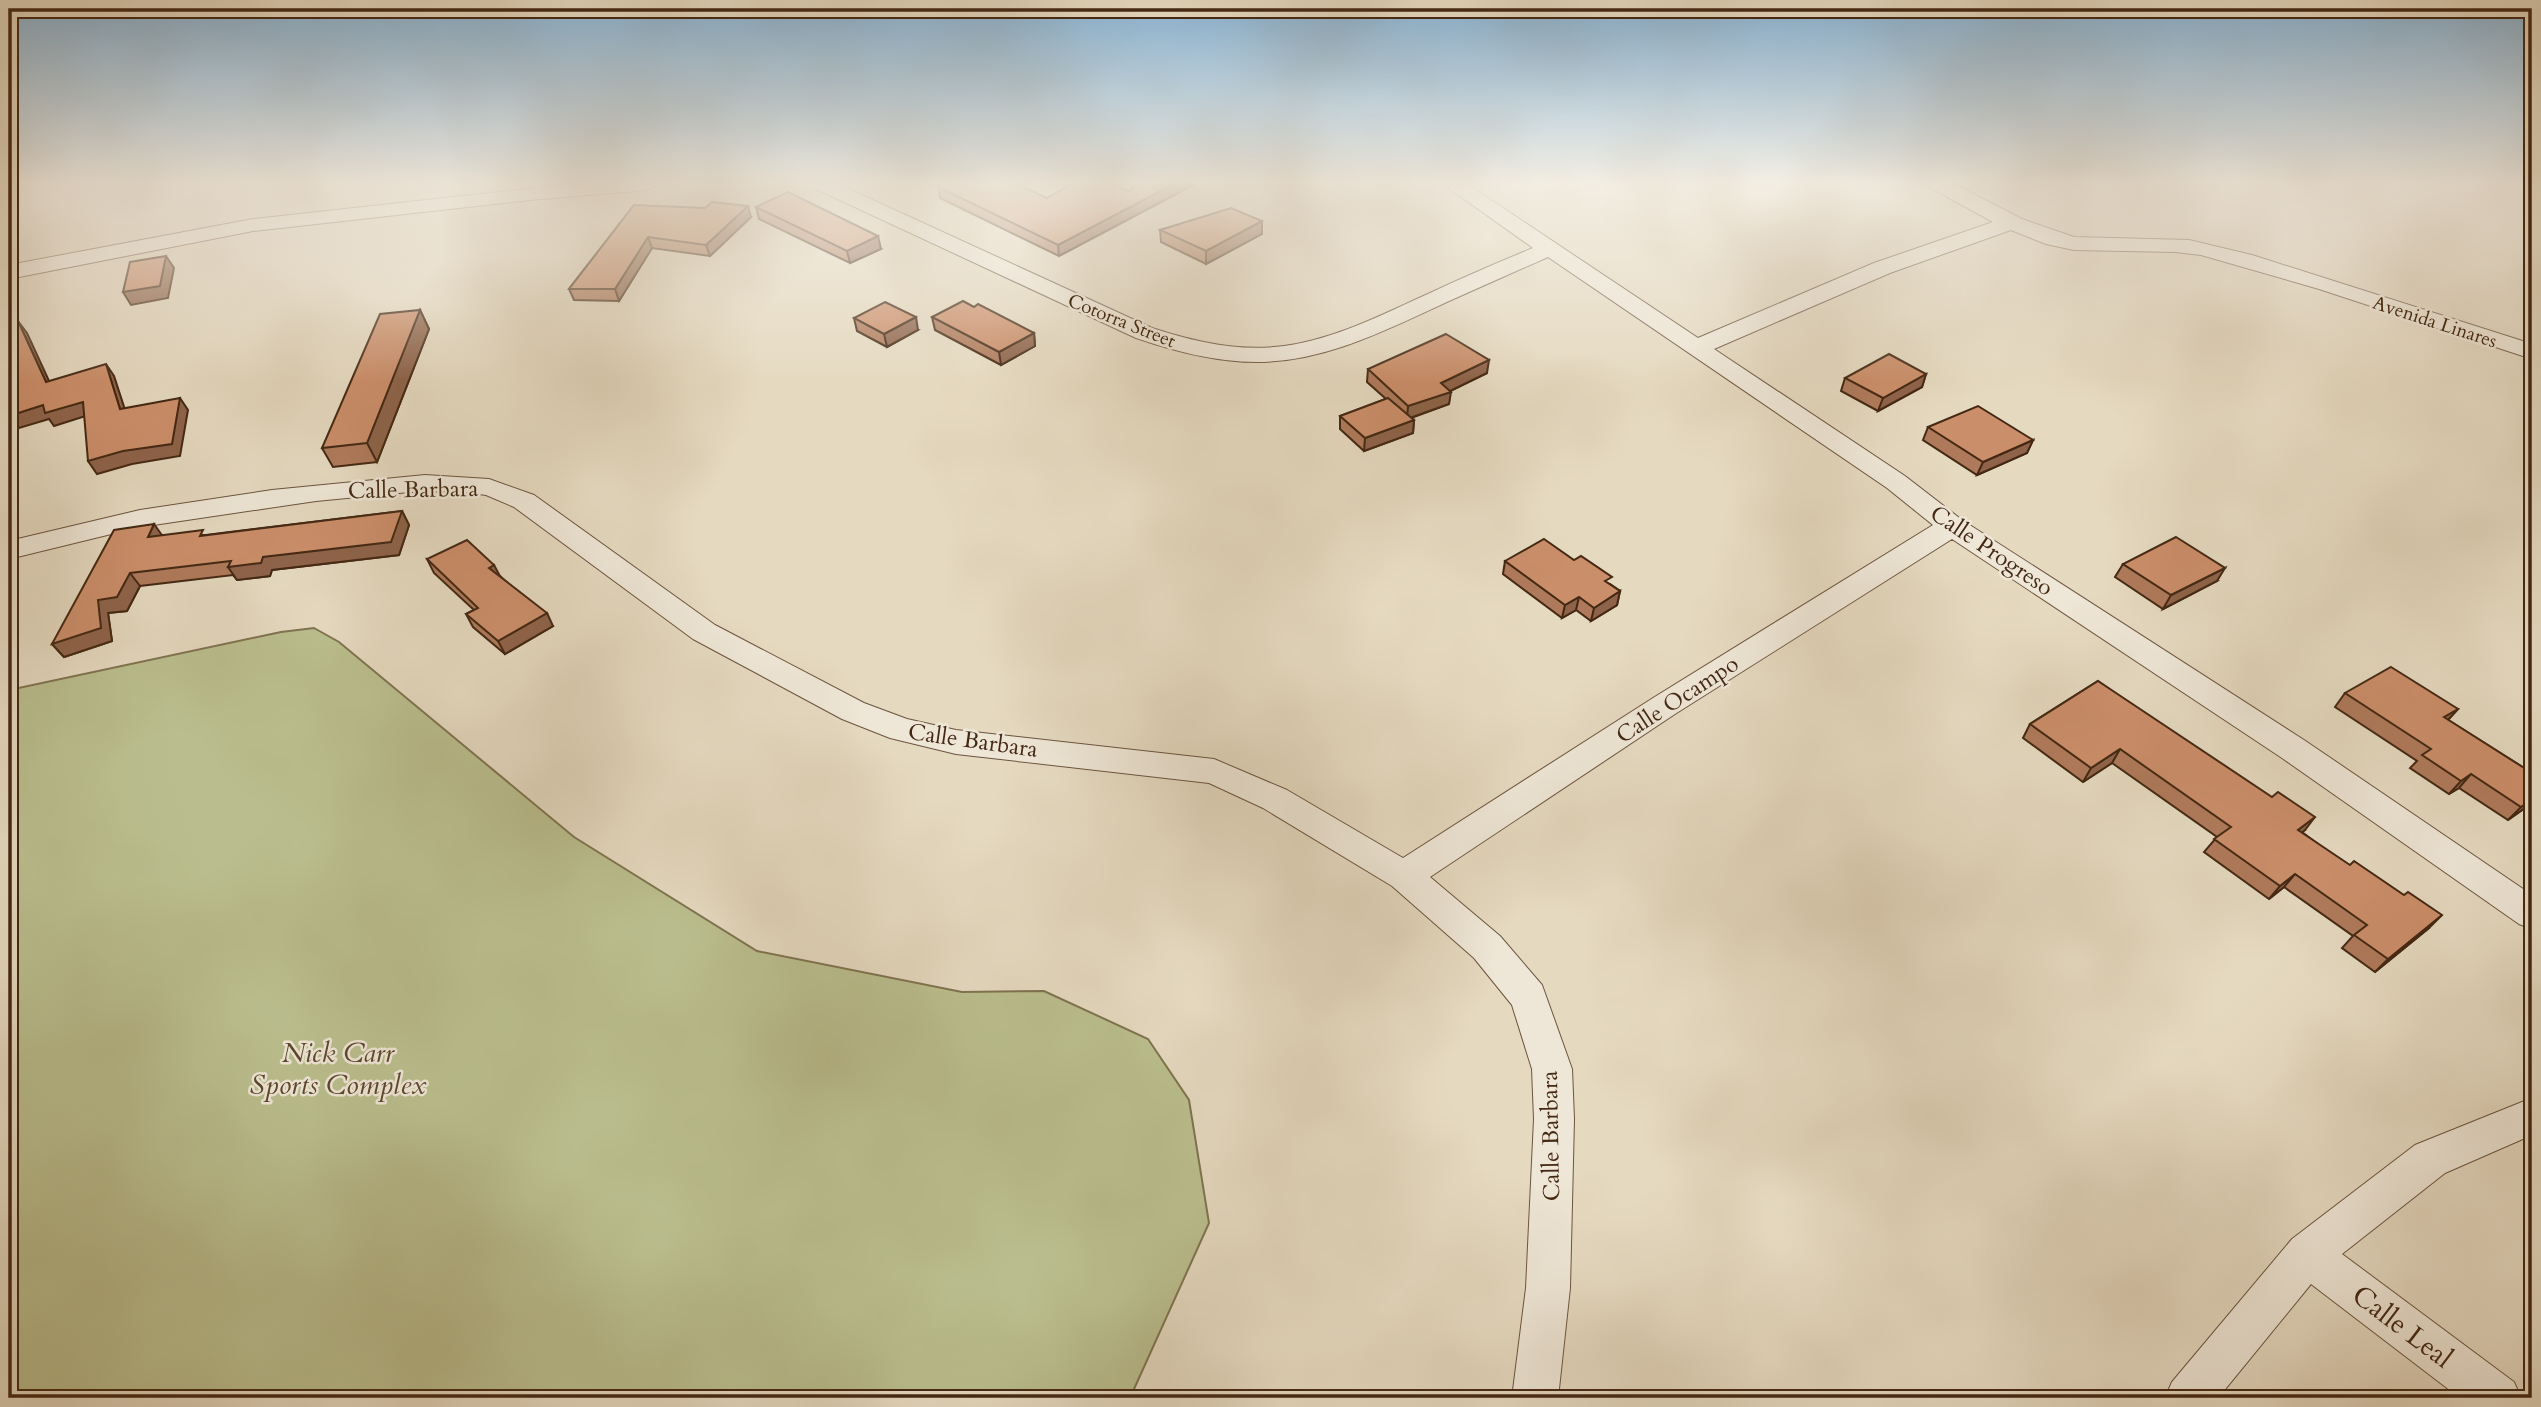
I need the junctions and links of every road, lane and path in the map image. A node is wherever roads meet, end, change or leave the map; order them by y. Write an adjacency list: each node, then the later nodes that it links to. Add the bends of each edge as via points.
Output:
1 (125, 250): 7 (street)
2 (964, 250): 3 (street, Cotorra Street, via 1144,332 1217,352 1260,355 1307,350 1350,337)
3 (1547, 250)
4 (1553, 250): 8 (street, Calle Progreso)
5 (1934, 250): 8 (street)
6 (2203, 250): 9 (street, Avenida Linares, via 2257,262)
7 (9, 272)
8 (1698, 347): 10 (street, Calle Progreso, via 1896,482)
9 (2532, 352)
10 (1952, 526): 12 (street, Calle Ocampo); 13 (street, Calle Progreso, via 2248,719)
11 (9, 550): 12 (street, Calle Barbara, via 206,506 421,484 491,487 524,501 704,632 853,711 901,730 956,742 1214,771 1275,799)
12 (1404, 876): 16 (street, Calle Barbara, via 1487,947 1529,997 1552,1069 1548,1288)
13 (2532, 914)
14 (2532, 1116): 15 (street, via 2430,1159)
15 (2307, 1254): 17 (street); 18 (street, Calle Leal)
16 (1535, 1398)
17 (2188, 1398)
18 (2498, 1398)

